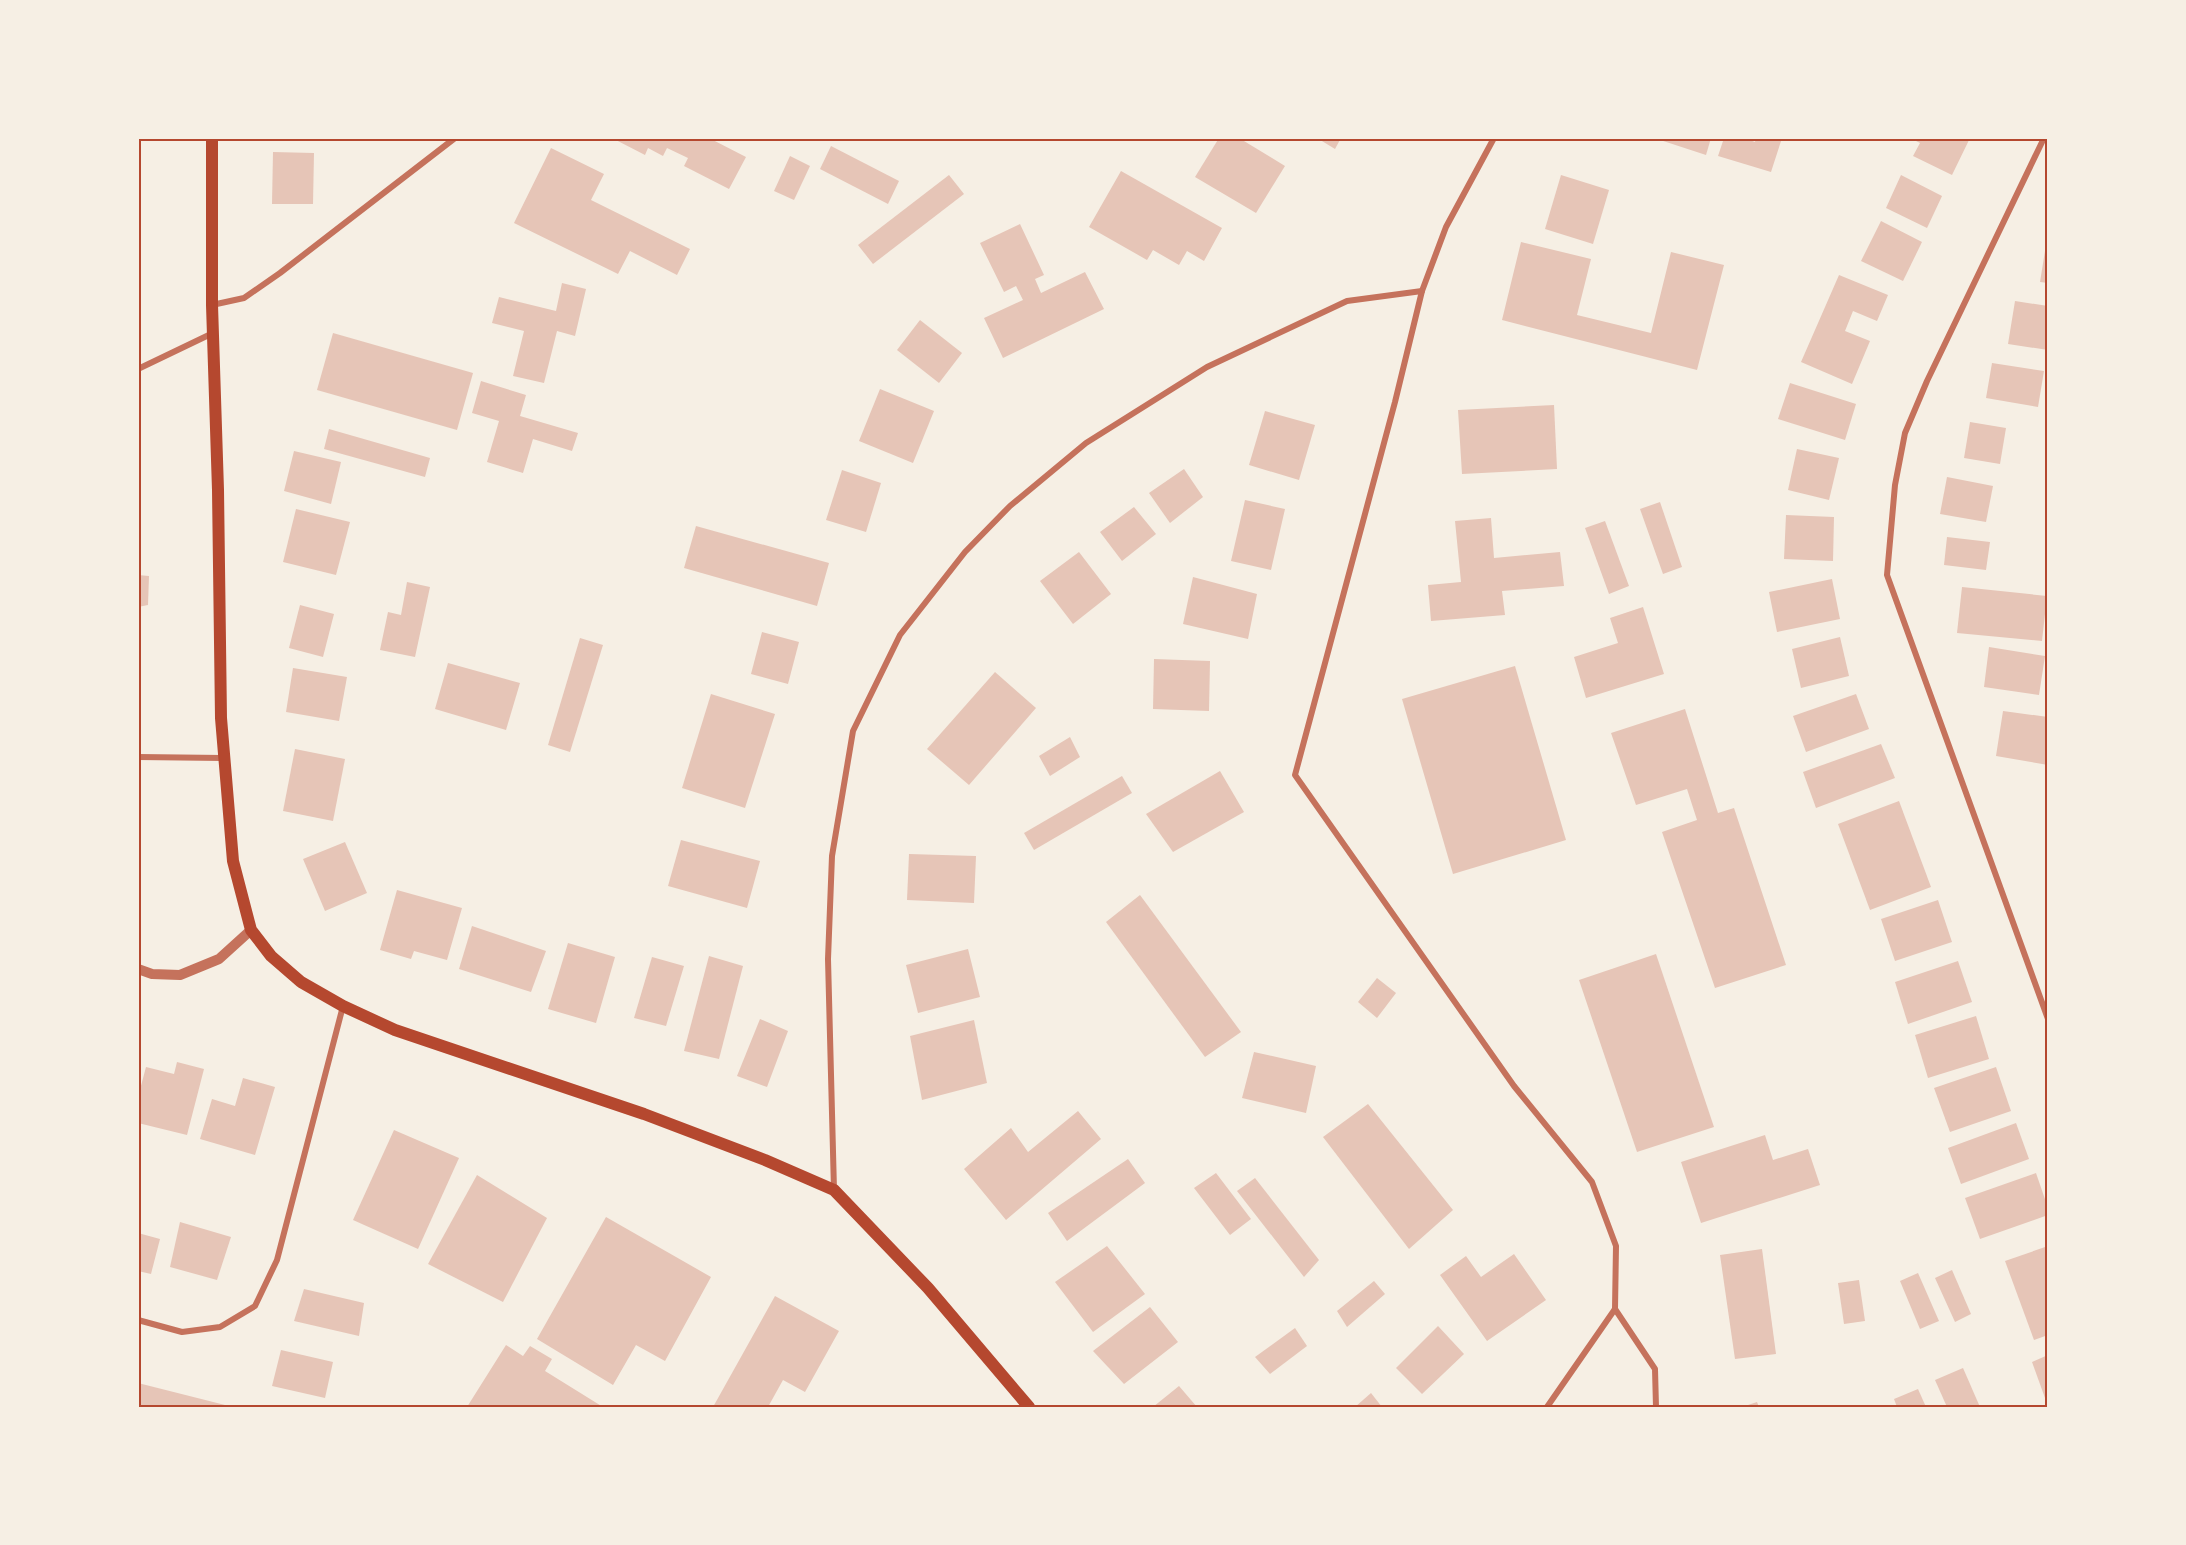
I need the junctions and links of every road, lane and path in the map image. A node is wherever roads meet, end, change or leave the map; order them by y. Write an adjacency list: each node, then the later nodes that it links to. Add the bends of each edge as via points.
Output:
1 (212, 138): 6 (main road)
2 (455, 138): 6 (street, via 244,298)
3 (1494, 138): 5 (street, via 1446,228)
4 (2044, 138): 14 (street, via 1926,381 1905,433 1895,485 1887,575)
5 (1422, 291): 15 (street, via 1347,301 1208,367 1086,443 987,529 900,635 853,730 832,856 828,959); 16 (street, via 1295,776 1514,1086 1592,1182 1616,1246)
6 (212, 305): 7 (main road)
7 (213, 333): 8 (street); 10 (main road)
8 (138, 369)
9 (138, 757): 10 (street)
10 (223, 758): 11 (main road, via 233,861)
11 (251, 930): 12 (street, via 219,959 180,975); 13 (main road, via 272,957 301,982)
12 (138, 969)
13 (343, 1006): 15 (main road, via 395,1030 644,1114); 17 (street, via 278,1260 255,1306 220,1327 182,1332)
14 (2048, 1019)
15 (834, 1190): 18 (main road, via 928,1288)
16 (1615, 1309): 19 (street); 20 (street, via 1655,1369)
17 (138, 1320)
18 (1029, 1407)
19 (1548, 1407)
20 (1656, 1407)

